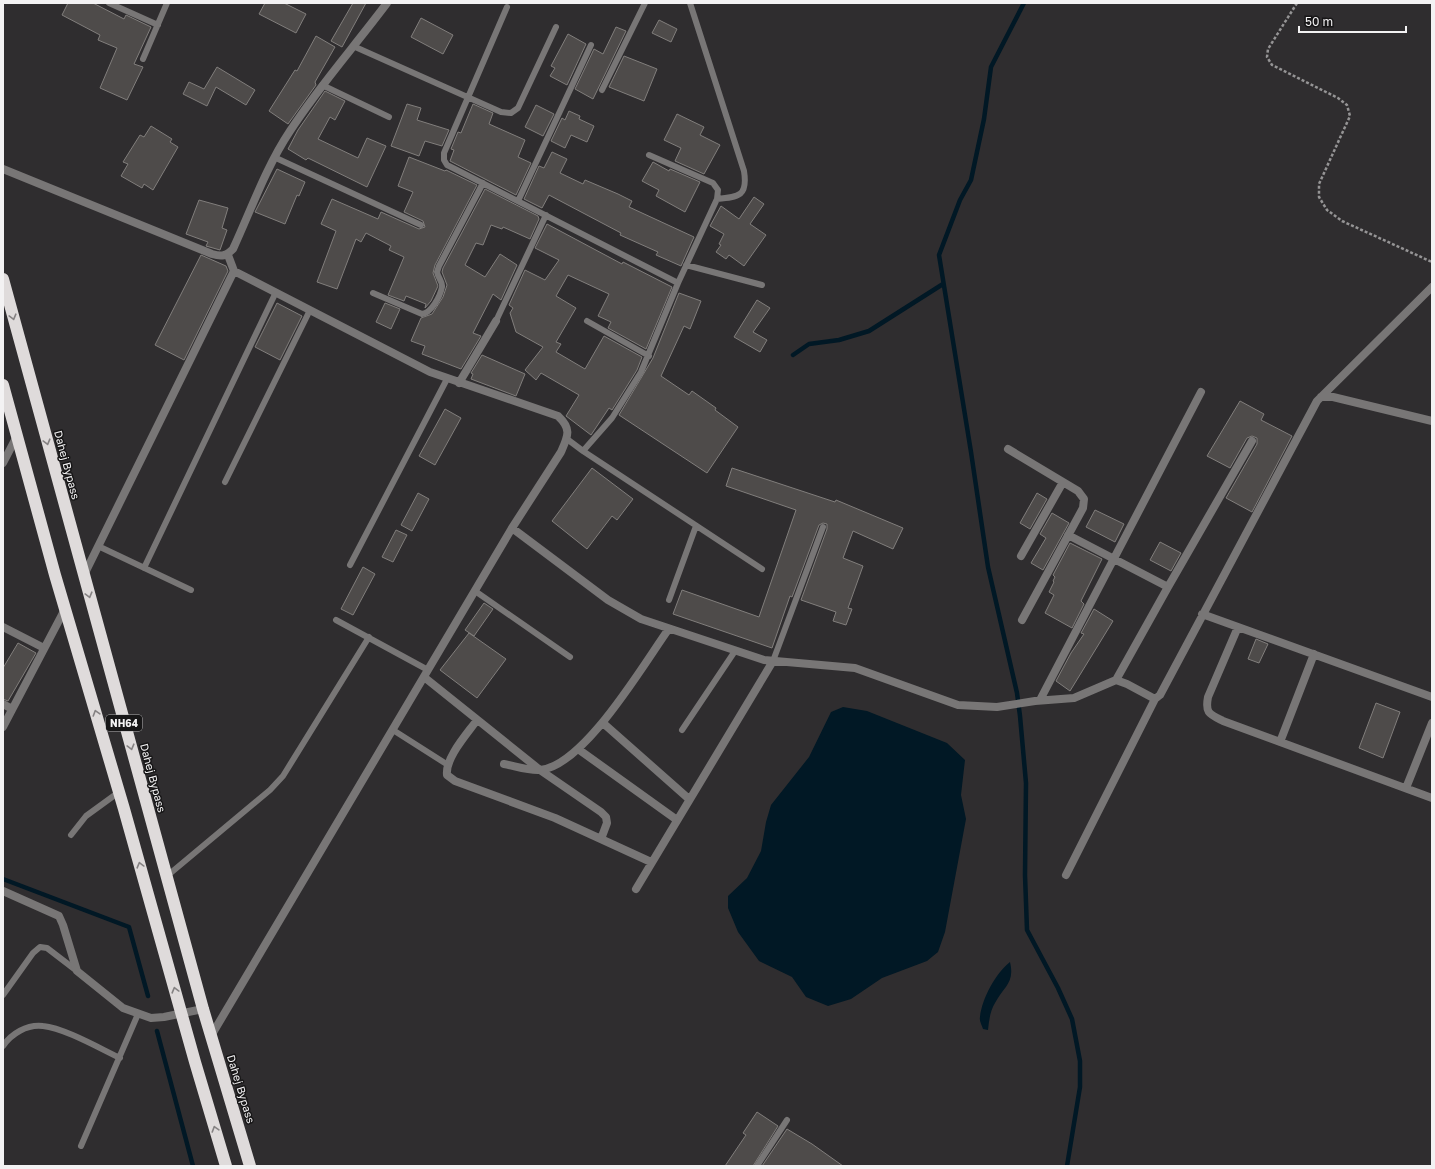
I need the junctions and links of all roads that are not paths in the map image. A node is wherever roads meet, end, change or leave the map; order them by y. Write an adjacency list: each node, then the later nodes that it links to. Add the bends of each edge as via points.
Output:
1 (109, 3): 7 (lane)
2 (167, 3): 7 (lane)
3 (387, 3): 10 (street)
4 (645, 3): 13 (lane)
5 (690, 3): 20 (lane, via 746,184 742,193)
6 (506, 7): 14 (lane)
7 (158, 25): 11 (lane)
8 (556, 27): 14 (lane, via 518,108 511,113 501,112)
9 (591, 45): 21 (lane)
10 (353, 46): 12 (street); 14 (lane)
11 (143, 59)
12 (322, 85): 15 (lane); 17 (street, via 289,133)
13 (602, 90)
14 (468, 97): 19 (lane, via 444,153 444,160 447,165)
15 (389, 118)
16 (649, 155): 20 (lane, via 713,183 718,190)
17 (276, 158): 23 (lane); 24 (street)
18 (3, 170): 24 (street, via 212,254 220,257)
19 (483, 183): 21 (lane); 32 (lane, via 439,266 437,272 442,288 431,310 422,314)
20 (717, 199): 25 (lane)
21 (518, 201): 22 (lane)
22 (546, 215): 28 (lane); 34 (lane)
23 (421, 225)
24 (228, 255): 26 (street)
25 (686, 265): 28 (lane); 29 (lane)
26 (234, 271): 31 (street); 55 (street)
27 (3, 279): 61 (highway, Dahej Bypass / NH64, one-way to 61)
28 (678, 283): 36 (lane)
29 (762, 285)
30 (1432, 287): 41 (street)
31 (276, 292): 33 (street); 59 (lane)
32 (374, 293)
33 (310, 310): 37 (street); 49 (lane)
34 (496, 321): 38 (street)
35 (587, 321): 36 (lane)
36 (649, 356): 47 (lane, via 623,402)
37 (447, 379): 38 (street); 58 (lane)
38 (459, 383): 44 (street, via 558,416 566,423)
39 (3, 385): 43 (highway, NH64)
40 (1201, 392): 57 (street)
41 (1322, 397): 42 (street, via 1333,397); 67 (street, via 1310,411 1256,517)
42 (1432, 421)
43 (17, 436): 48 (street); 66 (highway, NH64)
44 (567, 440): 47 (lane); 53 (street)
45 (1252, 441): 62 (street)
46 (1008, 449): 50 (street)
47 (584, 451): 51 (lane)
48 (3, 463)
49 (226, 482)
50 (1063, 482): 54 (street, via 1078,491 1084,499 1083,508); 56 (street)
51 (696, 526): 60 (lane); 65 (lane)
52 (823, 527): 78 (lane)
53 (512, 528): 64 (street); 72 (street, via 608,600 641,620)
54 (1068, 535): 57 (street); 69 (street)
55 (98, 546): 59 (lane); 61 (street)
56 (1021, 556)
57 (1114, 558): 62 (street); 83 (street)
58 (350, 565)
59 (144, 568): 63 (lane)
60 (762, 570)
61 (84, 575): 106 (highway, Dahej Bypass / NH64, one-way to 106)
62 (1168, 587): 80 (street)
63 (191, 590)
64 (475, 591): 77 (lane); 79 (street)
65 (669, 600)
66 (65, 609): 74 (street); 98 (highway, NH64, one-way to 66)
67 (1202, 614): 71 (street); 82 (street, via 1160,695)
68 (336, 620): 73 (lane)
69 (1022, 620)
70 (3, 627): 74 (street)
71 (1238, 627): 76 (street); 92 (street, via 1206,707 1213,716)
72 (668, 630): 75 (street); 87 (street)
73 (369, 638): 79 (lane); 106 (lane, via 283,776 270,790)
74 (44, 648): 85 (street)
75 (735, 651): 78 (street); 91 (lane)
76 (1314, 654): 81 (street); 92 (street)
77 (570, 657)
78 (772, 661): 83 (street, via 855,668 958,705 997,707); 100 (street)
79 (426, 674): 86 (street); 90 (street)
80 (1116, 680): 82 (street); 83 (street, via 1074,698)
81 (1432, 696)
82 (1155, 699): 105 (street)
83 (1038, 700)
84 (3, 704): 85 (street)
85 (12, 709): 89 (street)
86 (477, 720): 95 (street); 96 (street)
87 (602, 723): 93 (street); 100 (street)
88 (1432, 723): 97 (street)
89 (3, 727)
90 (393, 730): 95 (lane); 114 (street)
91 (682, 730)
92 (1280, 742): 97 (street)
93 (578, 749): 96 (street, via 555,765); 101 (street)
94 (504, 764): 96 (street)
95 (448, 765): 103 (street, via 448,775 455,781 524,806)
96 (540, 770): 103 (street, via 606,817 607,823)
97 (1406, 788): 99 (street)
98 (119, 792): 102 (lane, via 86,816); 113 (highway, NH64, one-way to 98)
99 (1432, 798)
100 (690, 799): 101 (street)
101 (677, 820): 104 (street)
102 (71, 835)
103 (601, 839): 104 (street)
104 (652, 862): 107 (street)
105 (1066, 875)
106 (166, 876): 111 (highway, Dahej Bypass / NH64)
107 (636, 889)
108 (3, 891): 109 (street, via 59,916 68,938)
109 (76, 971): 110 (lane, via 47,948 40,947); 112 (street, via 123,1008)
110 (3, 995)
111 (203, 1009): 113 (street); 114 (highway, Dahej Bypass / NH64)
112 (138, 1014): 113 (street, via 151,1018); 116 (lane)
113 (181, 1014): 119 (highway, NH64, one-way to 113)
114 (211, 1036): 120 (highway, Dahej Bypass / NH64)
115 (3, 1046): 116 (lane, via 9,1038 25,1028 42,1025 57,1029)
116 (120, 1058): 118 (lane)
117 (787, 1120): 121 (lane)
118 (81, 1146)
119 (226, 1166)
120 (250, 1166)
121 (757, 1166)

